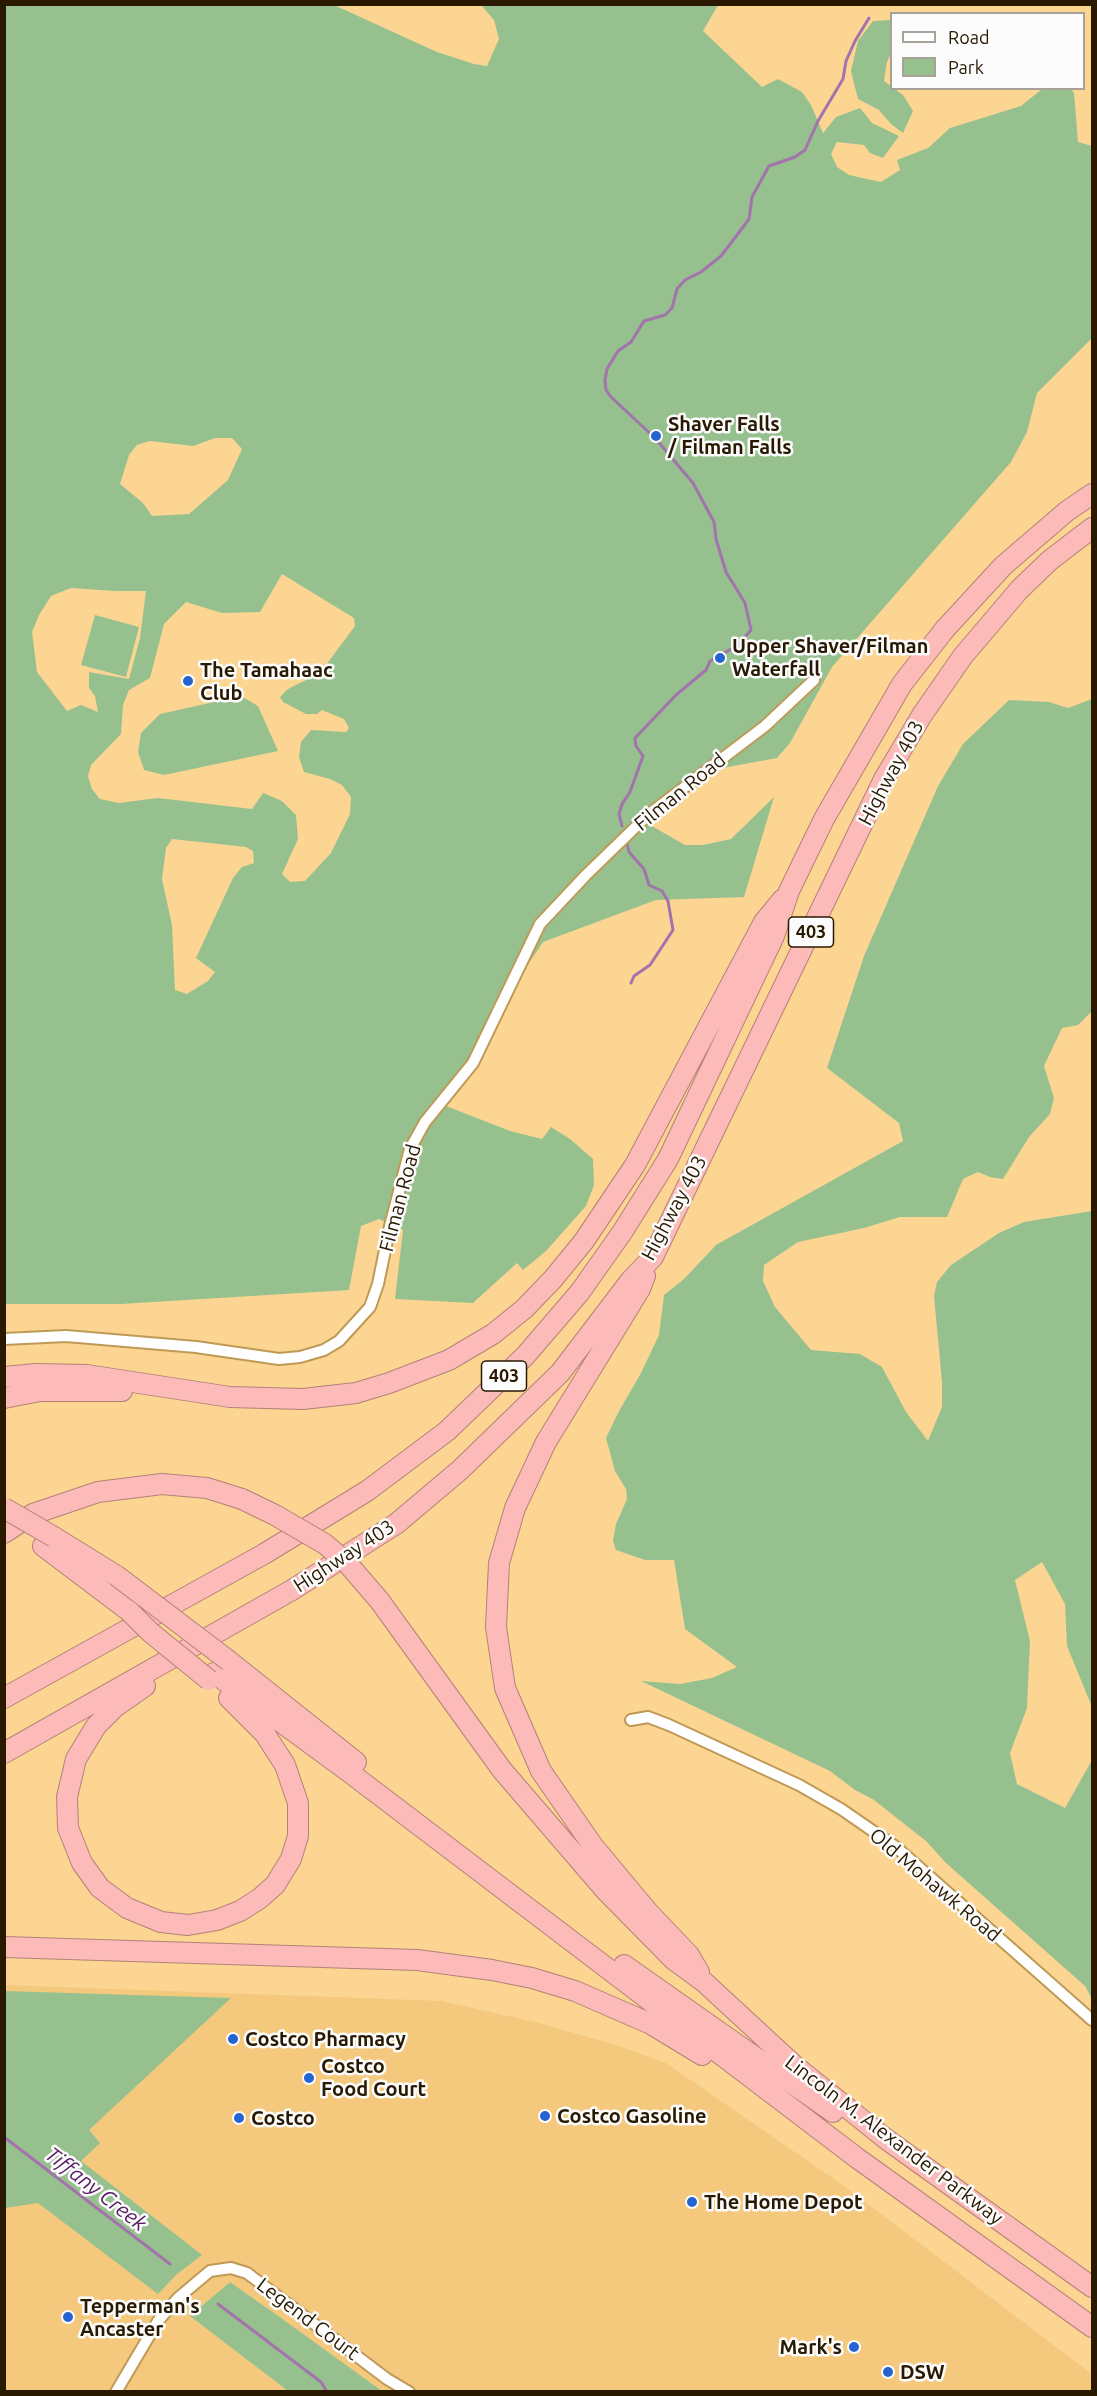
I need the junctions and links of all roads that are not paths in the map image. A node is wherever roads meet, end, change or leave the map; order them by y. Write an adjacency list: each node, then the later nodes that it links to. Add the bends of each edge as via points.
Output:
1 (1092, 494): 4 (highway, Highway 403 / 403, via 1003,566 945,629 902,684 824,819)
2 (1092, 528): 5 (highway, Highway 403 / 403, via 1019,590 963,656 922,715 885,779)
3 (814, 680): 6 (street, Filman Road, via 765,726 648,815 540,924 473,1063 424,1122 410,1149 370,1307 339,1341 324,1350 279,1359 196,1347 66,1336)
4 (789, 891): 8 (highway, via 764,921 635,1165 584,1241 524,1309 493,1334 449,1360 356,1393 303,1399); 16 (highway, Highway 403 / 403, via 774,936 668,1159 580,1292 525,1356 447,1431 367,1491 264,1554)
5 (653, 1257): 14 (highway, Highway 403 / 403, via 560,1373 396,1524); 22 (highway, via 640,1289 546,1442 515,1508 499,1563 496,1626 505,1688 541,1771 593,1846 689,1956)
6 (4, 1339)
7 (4, 1377): 8 (highway, via 87,1375)
8 (194, 1392): 9 (highway, via 49,1391)
9 (4, 1398)
10 (4, 1508): 13 (highway, bridge)
11 (4, 1520): 13 (highway)
12 (4, 1533): 22 (highway, bridge, via 33,1514 98,1492 162,1484 207,1488 242,1499 326,1544 379,1600 502,1770 606,1891 674,1960)
13 (49, 1541): 15 (highway, bridge, via 150,1632); 15 (highway, bridge, via 117,1576)
14 (195, 1645): 15 (highway, via 96,1726 76,1759 67,1797 68,1828 82,1863 100,1888 127,1908 161,1922 188,1925 217,1920 260,1899 275,1885 291,1859 298,1836 298,1803 285,1765); 18 (highway, Highway 403 / 403)
15 (218, 1671): 24 (highway, via 389,1789 605,1952 849,2123); 25 (highway)
16 (4, 1698)
17 (631, 1720): 23 (street, Old Mohawk Road, via 648,1717 669,1725 799,1785 841,1809 896,1847)
18 (4, 1753)
19 (4, 1933): 21 (highway)
20 (4, 1947): 21 (highway)
21 (103, 1950): 25 (highway, via 417,1960 532,1978 574,1990 651,2024)
22 (705, 1982): 24 (highway, Lincoln M. Alexander Parkway, via 787,2059)
23 (1092, 2020)
24 (886, 2139): 26 (highway, Lincoln M. Alexander Parkway)
25 (857, 2158): 27 (highway, Lincoln M. Alexander Parkway)
26 (1092, 2287)
27 (1090, 2328)
28 (116, 2391): 29 (street, Legend Court, via 158,2320 178,2298 210,2271 231,2268 247,2272 387,2379)
29 (409, 2391)

